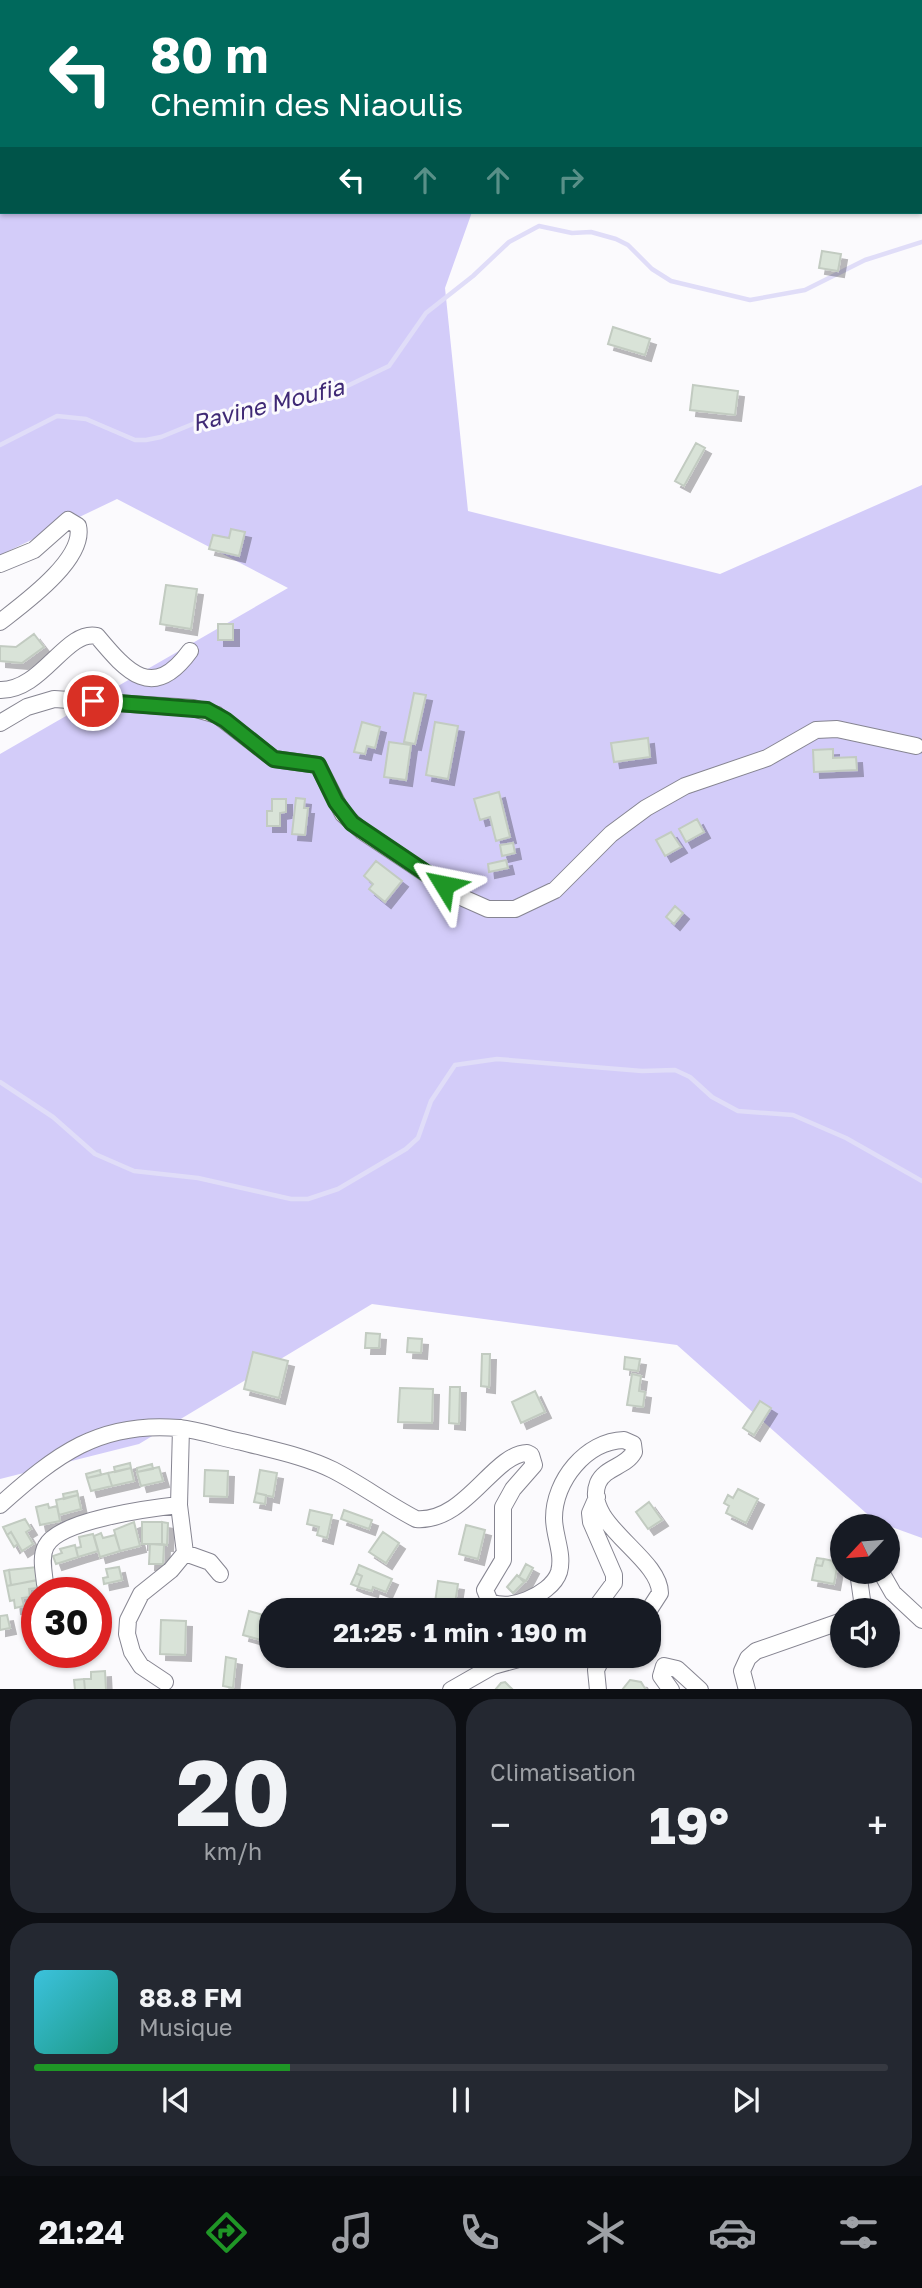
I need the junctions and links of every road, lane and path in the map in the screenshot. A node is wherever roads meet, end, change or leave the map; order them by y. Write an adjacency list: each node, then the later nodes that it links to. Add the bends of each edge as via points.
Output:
1 (0, 564): 2 (street, via 34,551 68,520 78,526 73,551 48,583)
2 (0, 622)
3 (190, 651): 4 (street, via 176,671 156,678 137,677 117,662 97,636 89,634 77,639 31,680)
4 (0, 690)
5 (0, 723): 6 (street, via 27,707 54,699 212,712 274,759 318,765 352,823 461,897 488,909 515,909 555,890 611,834 646,808 685,786 767,758 816,730 837,729)
6 (916, 747)
7 (181, 1428): 8 (street, via 332,1469 416,1519 428,1520 450,1511 514,1457 531,1455 531,1472 503,1507 503,1560 485,1590 487,1599 500,1605 529,1599 558,1576 561,1559 554,1517 562,1486 573,1467 600,1447 617,1440 630,1442 635,1449 631,1457 604,1475); 9 (street, via 147,1427 72,1447); 10 (street)
8 (597, 1497): 15 (street, via 590,1513 614,1575); 16 (street, via 616,1533 657,1577)
9 (0, 1505)
10 (179, 1505): 11 (street); 13 (street, via 94,1520 60,1533 49,1541 43,1554)
11 (185, 1553): 12 (street, via 209,1562); 21 (street, via 141,1594 128,1620 132,1652 141,1666)
12 (220, 1574)
13 (45, 1577)
14 (888, 1584): 17 (street)
15 (603, 1598)
16 (657, 1598)
17 (922, 1620)
18 (830, 1625): 26 (street, via 752,1654 742,1671)
19 (489, 1668): 22 (street)
20 (597, 1668): 23 (street)
21 (165, 1682)
22 (451, 1689)
23 (598, 1689)
24 (671, 1689): 25 (street, via 661,1676 664,1666 677,1669)
25 (700, 1689)
26 (747, 1689)

